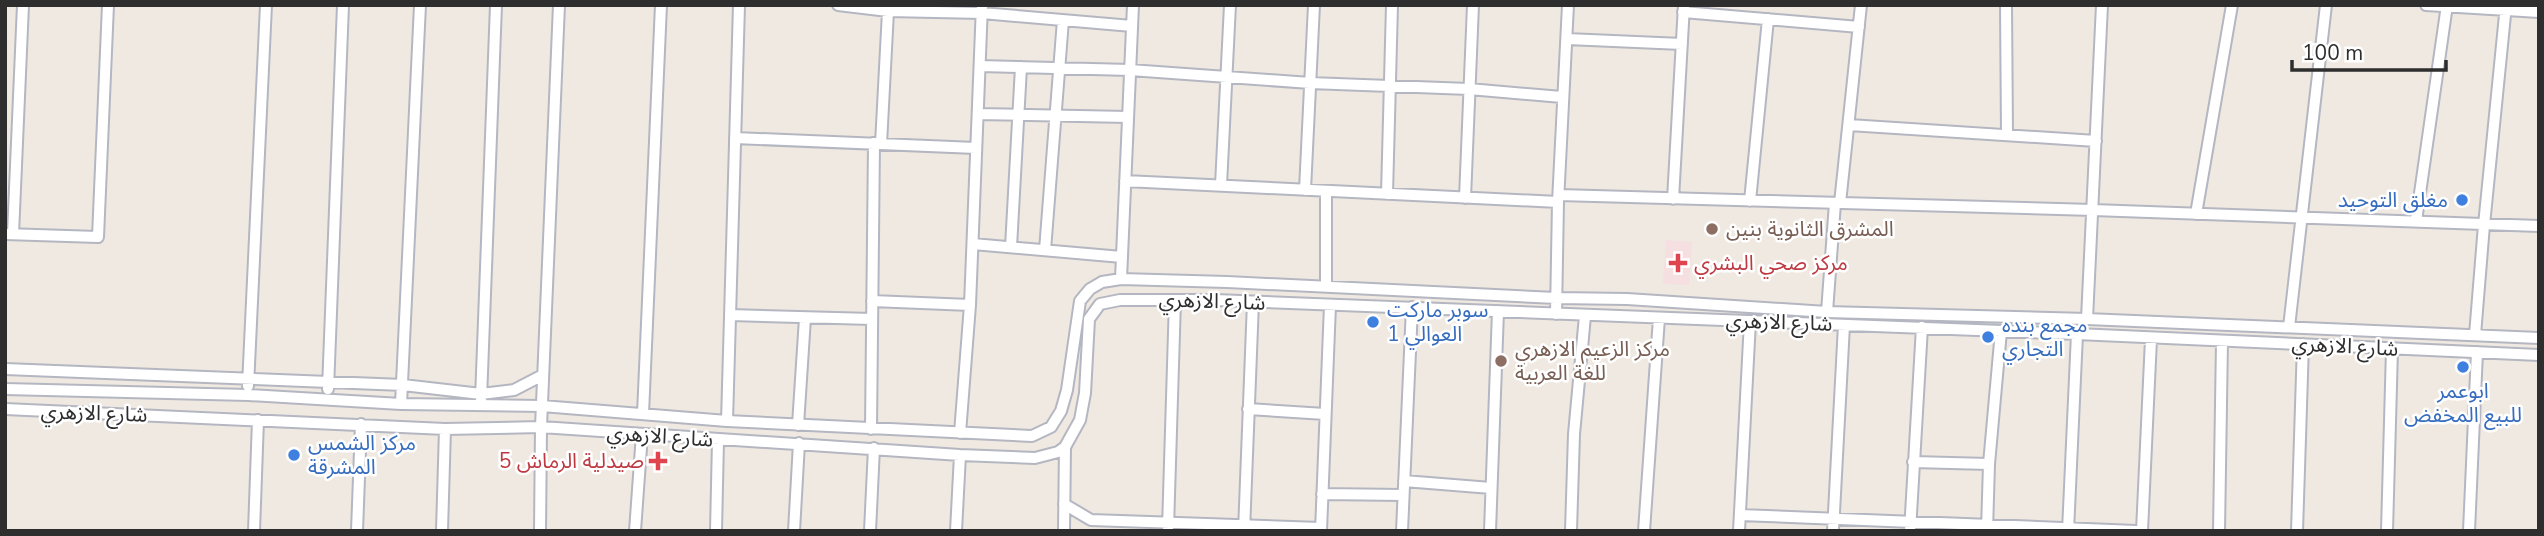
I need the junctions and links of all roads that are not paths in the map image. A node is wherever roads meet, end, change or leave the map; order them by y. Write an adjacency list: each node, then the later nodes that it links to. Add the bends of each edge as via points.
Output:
1 (23, 5): 71 (street)
2 (108, 5): 71 (street, via 98,237)
3 (266, 5): 110 (street)
4 (343, 5): 111 (street)
5 (420, 5): 112 (street)
6 (496, 5): 116 (street)
7 (559, 5): 109 (street)
8 (661, 5): 121 (street)
9 (739, 5): 51 (street)
10 (838, 5): 28 (street)
11 (1055, 5): 30 (street)
12 (1133, 5): 32 (street)
13 (1230, 5): 40 (street)
14 (1314, 5): 41 (street)
15 (1392, 5): 42 (street)
16 (1473, 5): 43 (street)
17 (1569, 5): 34 (street)
18 (1861, 5): 33 (street)
19 (2006, 5): 50 (street)
20 (2102, 5): 52 (street)
21 (2232, 5): 66 (street)
22 (2326, 5): 67 (street)
23 (2426, 5): 24 (street)
24 (2447, 6): 25 (street); 68 (street)
25 (2506, 8): 29 (street); 69 (street)
26 (982, 9): 28 (street); 30 (street); 36 (street)
27 (1684, 9): 31 (street); 35 (street)
28 (888, 10): 53 (street)
29 (2539, 12)
30 (1058, 19): 32 (street); 38 (street)
31 (1768, 19): 33 (street); 63 (street)
32 (1132, 26): 39 (street)
33 (1859, 27): 49 (street)
34 (1567, 39): 35 (street); 44 (street)
35 (1682, 44): 61 (street)
36 (980, 66): 37 (street); 45 (street)
37 (1021, 67): 38 (street); 46 (street)
38 (1058, 68): 39 (street); 47 (street)
39 (1130, 70): 40 (street); 48 (street)
40 (1227, 78): 41 (street); 56 (street)
41 (1310, 83): 42 (street); 57 (street)
42 (1388, 85): 43 (street); 59 (street)
43 (1469, 89): 44 (street); 60 (street)
44 (1562, 97): 62 (street)
45 (978, 114): 46 (street); 54 (street)
46 (1020, 115): 47 (street); 73 (street)
47 (1055, 116): 48 (street); 74 (street)
48 (1128, 117): 55 (street)
49 (1849, 125): 50 (street); 64 (street)
50 (2007, 135): 52 (street)
51 (735, 138): 53 (street); 88 (street)
52 (2096, 141): 65 (street)
53 (877, 144): 54 (street); 80 (street)
54 (976, 148): 72 (street)
55 (1125, 181): 56 (street); 75 (street)
56 (1221, 185): 57 (street)
57 (1305, 190): 58 (street)
58 (1326, 191): 59 (street); 77 (street)
59 (1387, 194): 60 (street)
60 (1465, 198): 62 (street)
61 (1673, 198): 62 (street); 63 (street)
62 (1558, 199): 78 (street)
63 (1750, 201): 64 (street)
64 (1838, 203): 65 (street); 86 (street)
65 (2093, 210): 66 (street); 93 (street)
66 (2196, 214): 67 (street)
67 (2300, 218): 68 (street); 97 (street)
68 (2416, 221): 69 (street)
69 (2484, 225): 70 (street); 100 (street)
70 (2539, 226)
71 (9, 234)
72 (973, 244): 73 (street); 82 (street)
73 (1012, 247): 74 (street)
74 (1045, 250): 75 (street)
75 (1122, 257): 76 (street)
76 (1121, 279): 77 (street, شارع الازهري); 130 (street, شارع الازهري, via 1102,282 1080,301 1067,390 1051,427 1032,436)
77 (1326, 287): 78 (street, شارع الازهري)
78 (1556, 298): 86 (street, شارع الازهري); 87 (street)
79 (1175, 300): 81 (street, شارع الازهري); 134 (street, شارع الازهري, via 1120,300 1096,308 1088,323 1083,412); 147 (street)
80 (872, 301): 82 (street); 92 (street)
81 (1253, 302): 83 (street, شارع الازهري); 120 (street)
82 (971, 305): 130 (street)
83 (1329, 305): 84 (street, شارع الازهري); 122 (street)
84 (1412, 307): 85 (street, شارع الازهري); 139 (street)
85 (1498, 311): 87 (street, شارع الازهري); 140 (street)
86 (1827, 312): 93 (street, شارع الازهري)
87 (1556, 314): 89 (street, شارع الازهري)
88 (730, 316): 90 (street); 124 (street)
89 (1585, 316): 91 (street, شارع الازهري); 164 (street)
90 (805, 317): 92 (street); 126 (street)
91 (1659, 318): 94 (street, شارع الازهري); 165 (street)
92 (872, 319): 129 (street)
93 (2087, 319): 97 (street, شارع الازهري)
94 (1750, 321): 95 (street, شارع الازهري); 144 (street)
95 (1843, 325): 96 (street, شارع الازهري); 145 (street)
96 (1922, 327): 98 (street, شارع الازهري); 137 (street)
97 (2288, 327): 100 (street, شارع الازهري)
98 (2001, 331): 99 (street, شارع الازهري); 138 (street)
99 (2077, 334): 101 (street, شارع الازهري); 150 (street)
100 (2475, 335): 102 (street, شارع الازهري)
101 (2151, 338): 103 (street, شارع الازهري); 169 (street)
102 (2539, 338)
103 (2222, 341): 104 (street, شارع الازهري); 170 (street)
104 (2303, 344): 105 (street, شارع الازهري); 171 (street)
105 (2392, 349): 106 (street, شارع الازهري); 172 (street)
106 (2477, 352): 107 (street, شارع الازهري); 173 (street)
107 (2539, 355)
108 (5, 369): 110 (street)
109 (543, 375): 116 (street); 118 (street)
110 (248, 379): 111 (street); 114 (street)
111 (328, 384): 112 (street); 115 (street)
112 (403, 386): 116 (street); 117 (street)
113 (5, 389): 114 (street, شارع الازهري)
114 (248, 396): 115 (street, شارع الازهري)
115 (328, 399): 117 (street, شارع الازهري)
116 (481, 400): 117 (street, شارع الازهري); 118 (street, شارع الازهري)
117 (401, 404)
118 (542, 406): 121 (street, شارع الازهري); 127 (street)
119 (5, 409): 123 (street, شارع الازهري)
120 (1248, 409): 122 (street); 149 (street)
121 (643, 414): 124 (street, شارع الازهري)
122 (1325, 414): 141 (street)
123 (258, 419): 125 (street, شارع الازهري); 152 (street)
124 (727, 421): 126 (street, شارع الازهري)
125 (361, 424): 128 (street, شارع الازهري); 153 (street)
126 (798, 425): 129 (street, شارع الازهري)
127 (541, 427): 128 (street, شارع الازهري); 131 (street, شارع الازهري); 155 (street)
128 (445, 429): 154 (street)
129 (871, 429): 130 (street, شارع الازهري)
130 (960, 433)
131 (642, 434): 132 (street, شارع الازهري); 156 (street)
132 (718, 440): 133 (street, شارع الازهري); 157 (street)
133 (799, 443): 135 (street, شارع الازهري); 158 (street)
134 (1065, 447): 136 (street, شارع الازهري, via 1035,458); 143 (street)
135 (874, 448): 136 (street, شارع الازهري); 159 (street)
136 (960, 455): 160 (street)
137 (1913, 462): 138 (street); 146 (street)
138 (1989, 464): 148 (street)
139 (1404, 481): 140 (street); 142 (street)
140 (1492, 488): 163 (street)
141 (1322, 494): 142 (street); 151 (street)
142 (1403, 495): 162 (street)
143 (1064, 504): 147 (street, via 1091,520); 161 (street)
144 (1740, 514): 145 (street); 166 (street)
145 (1834, 519): 146 (street); 167 (street)
146 (1911, 526): 148 (street)
147 (1168, 527): 149 (street)
148 (1987, 528): 150 (street)
149 (1244, 529): 151 (street)
150 (2068, 529): 168 (street)
151 (1321, 530)
152 (254, 531)
153 (357, 531)
154 (442, 531)
155 (540, 531)
156 (635, 531)
157 (716, 531)
158 (794, 531)
159 (870, 531)
160 (956, 531)
161 (1063, 531)
162 (1402, 531)
163 (1490, 531)
164 (1571, 531)
165 (1644, 531)
166 (1739, 531)
167 (1833, 531)
168 (2136, 531)
169 (2142, 531)
170 (2219, 531)
171 (2297, 531)
172 (2387, 531)
173 (2469, 531)

